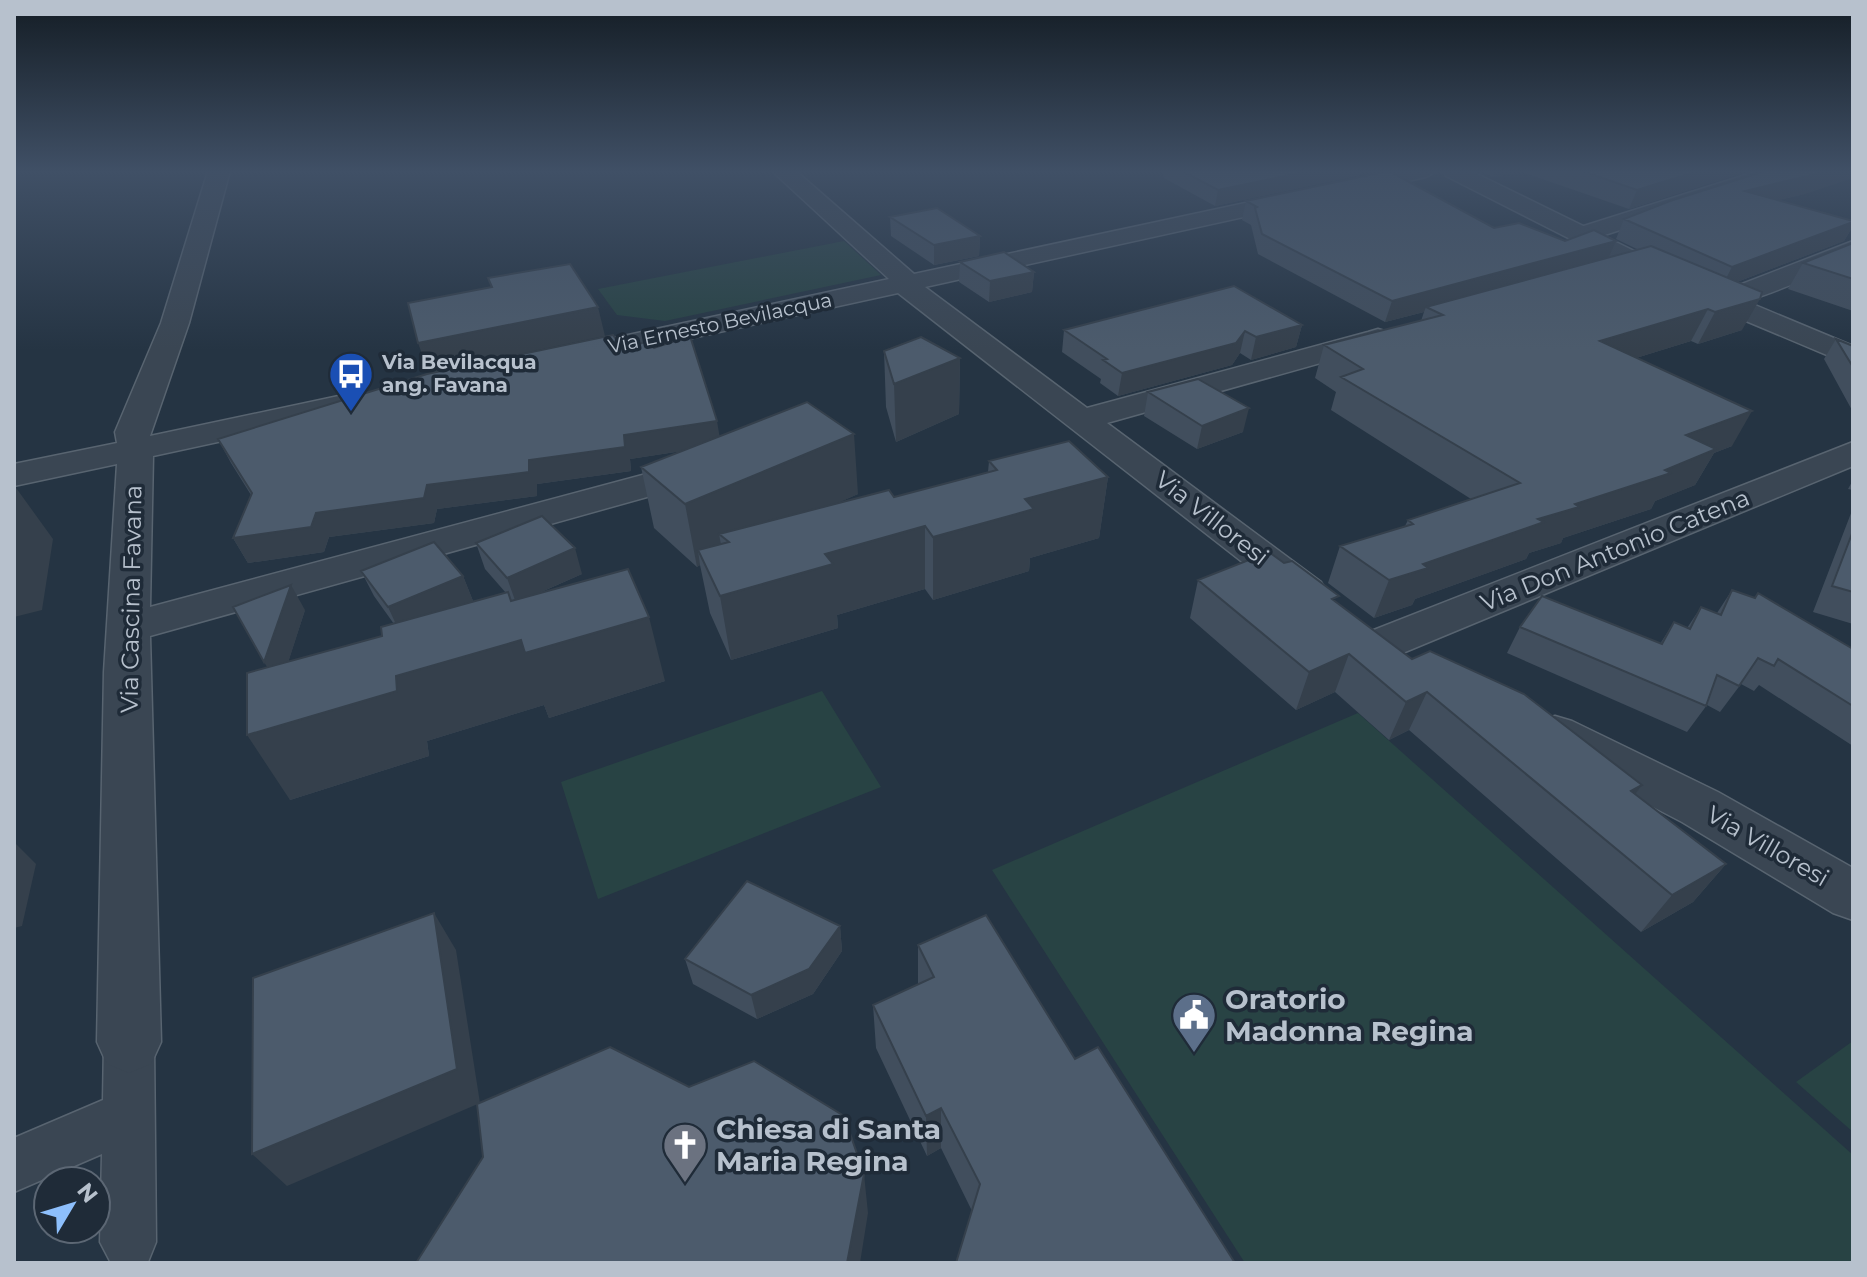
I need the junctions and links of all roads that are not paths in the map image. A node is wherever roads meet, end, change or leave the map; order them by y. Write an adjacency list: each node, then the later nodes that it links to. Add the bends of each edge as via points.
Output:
1 (202, 231): 17 (street, Via Cascina Favana, via 175,323 132,432)
2 (851, 231): 10 (street, Via Villoresi, via 902,276)
3 (1150, 231): 10 (street, Via Ernesto Bevilacqua)
4 (1571, 231): 6 (street)
5 (1594, 231): 6 (street)
6 (1580, 235): 8 (street)
7 (1853, 249): 11 (street)
8 (1638, 264): 9 (street); 11 (street)
9 (1602, 273)
10 (903, 284): 14 (street, Via Ernesto Bevilacqua); 16 (street, Via Villoresi)
11 (1717, 300): 13 (street)
12 (1402, 330): 16 (street)
13 (1853, 357)
14 (536, 363)
15 (385, 396): 17 (street)
16 (1084, 419): 22 (street, Via Villoresi)
17 (136, 450): 20 (street); 21 (street, Via Cascina Favana)
18 (1853, 453): 22 (street, Via Don Antonio Catena)
19 (708, 468): 21 (street)
20 (14, 475)
21 (129, 627): 26 (street, Via Cascina Favana)
22 (1354, 628): 23 (street, Via Villoresi)
23 (1428, 672)
24 (1513, 713): 25 (street, Via Villoresi, via 1640,775)
25 (1853, 896)
26 (129, 1042): 27 (street)
27 (128, 1116): 28 (street); 29 (street)
28 (14, 1165)
29 (128, 1242)

